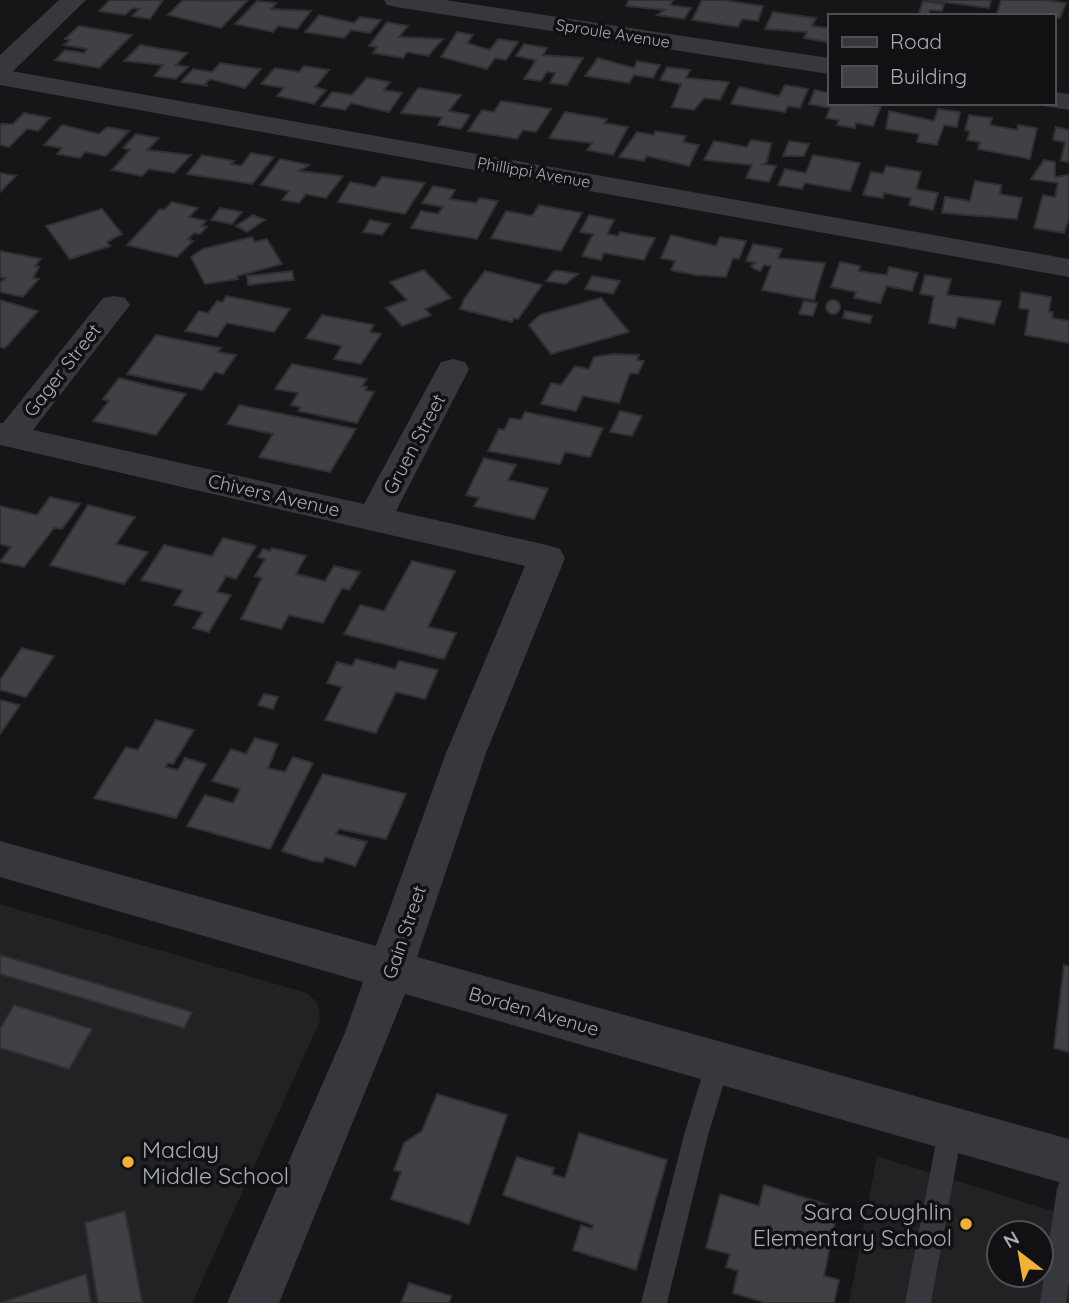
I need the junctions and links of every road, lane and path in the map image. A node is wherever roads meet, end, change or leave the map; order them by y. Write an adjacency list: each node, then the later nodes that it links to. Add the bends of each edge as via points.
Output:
1 (74, 0): 4 (street)
2 (396, 0): 3 (street, Sproule Avenue)
3 (828, 66)
4 (0, 69)
5 (0, 77): 6 (street, Phillippi Avenue)
6 (1069, 268)
7 (114, 304): 9 (street, Gager Street)
8 (453, 369): 10 (street, Gruen Street)
9 (5, 435): 10 (street, Chivers Avenue)
10 (375, 518): 11 (street, Chivers Avenue)
11 (547, 558): 13 (street, Gain Street, via 466,753)
12 (0, 859): 13 (street, Borden Avenue)
13 (391, 971): 14 (street, Borden Avenue); 18 (street, Gain Street)
14 (718, 1063): 15 (street, Borden Avenue); 19 (lane)
15 (950, 1127): 16 (street, Borden Avenue); 20 (lane)
16 (1069, 1162)
17 (1069, 1189): 21 (lane)
18 (254, 1303)
19 (654, 1303)
20 (918, 1303)
21 (1053, 1303)

